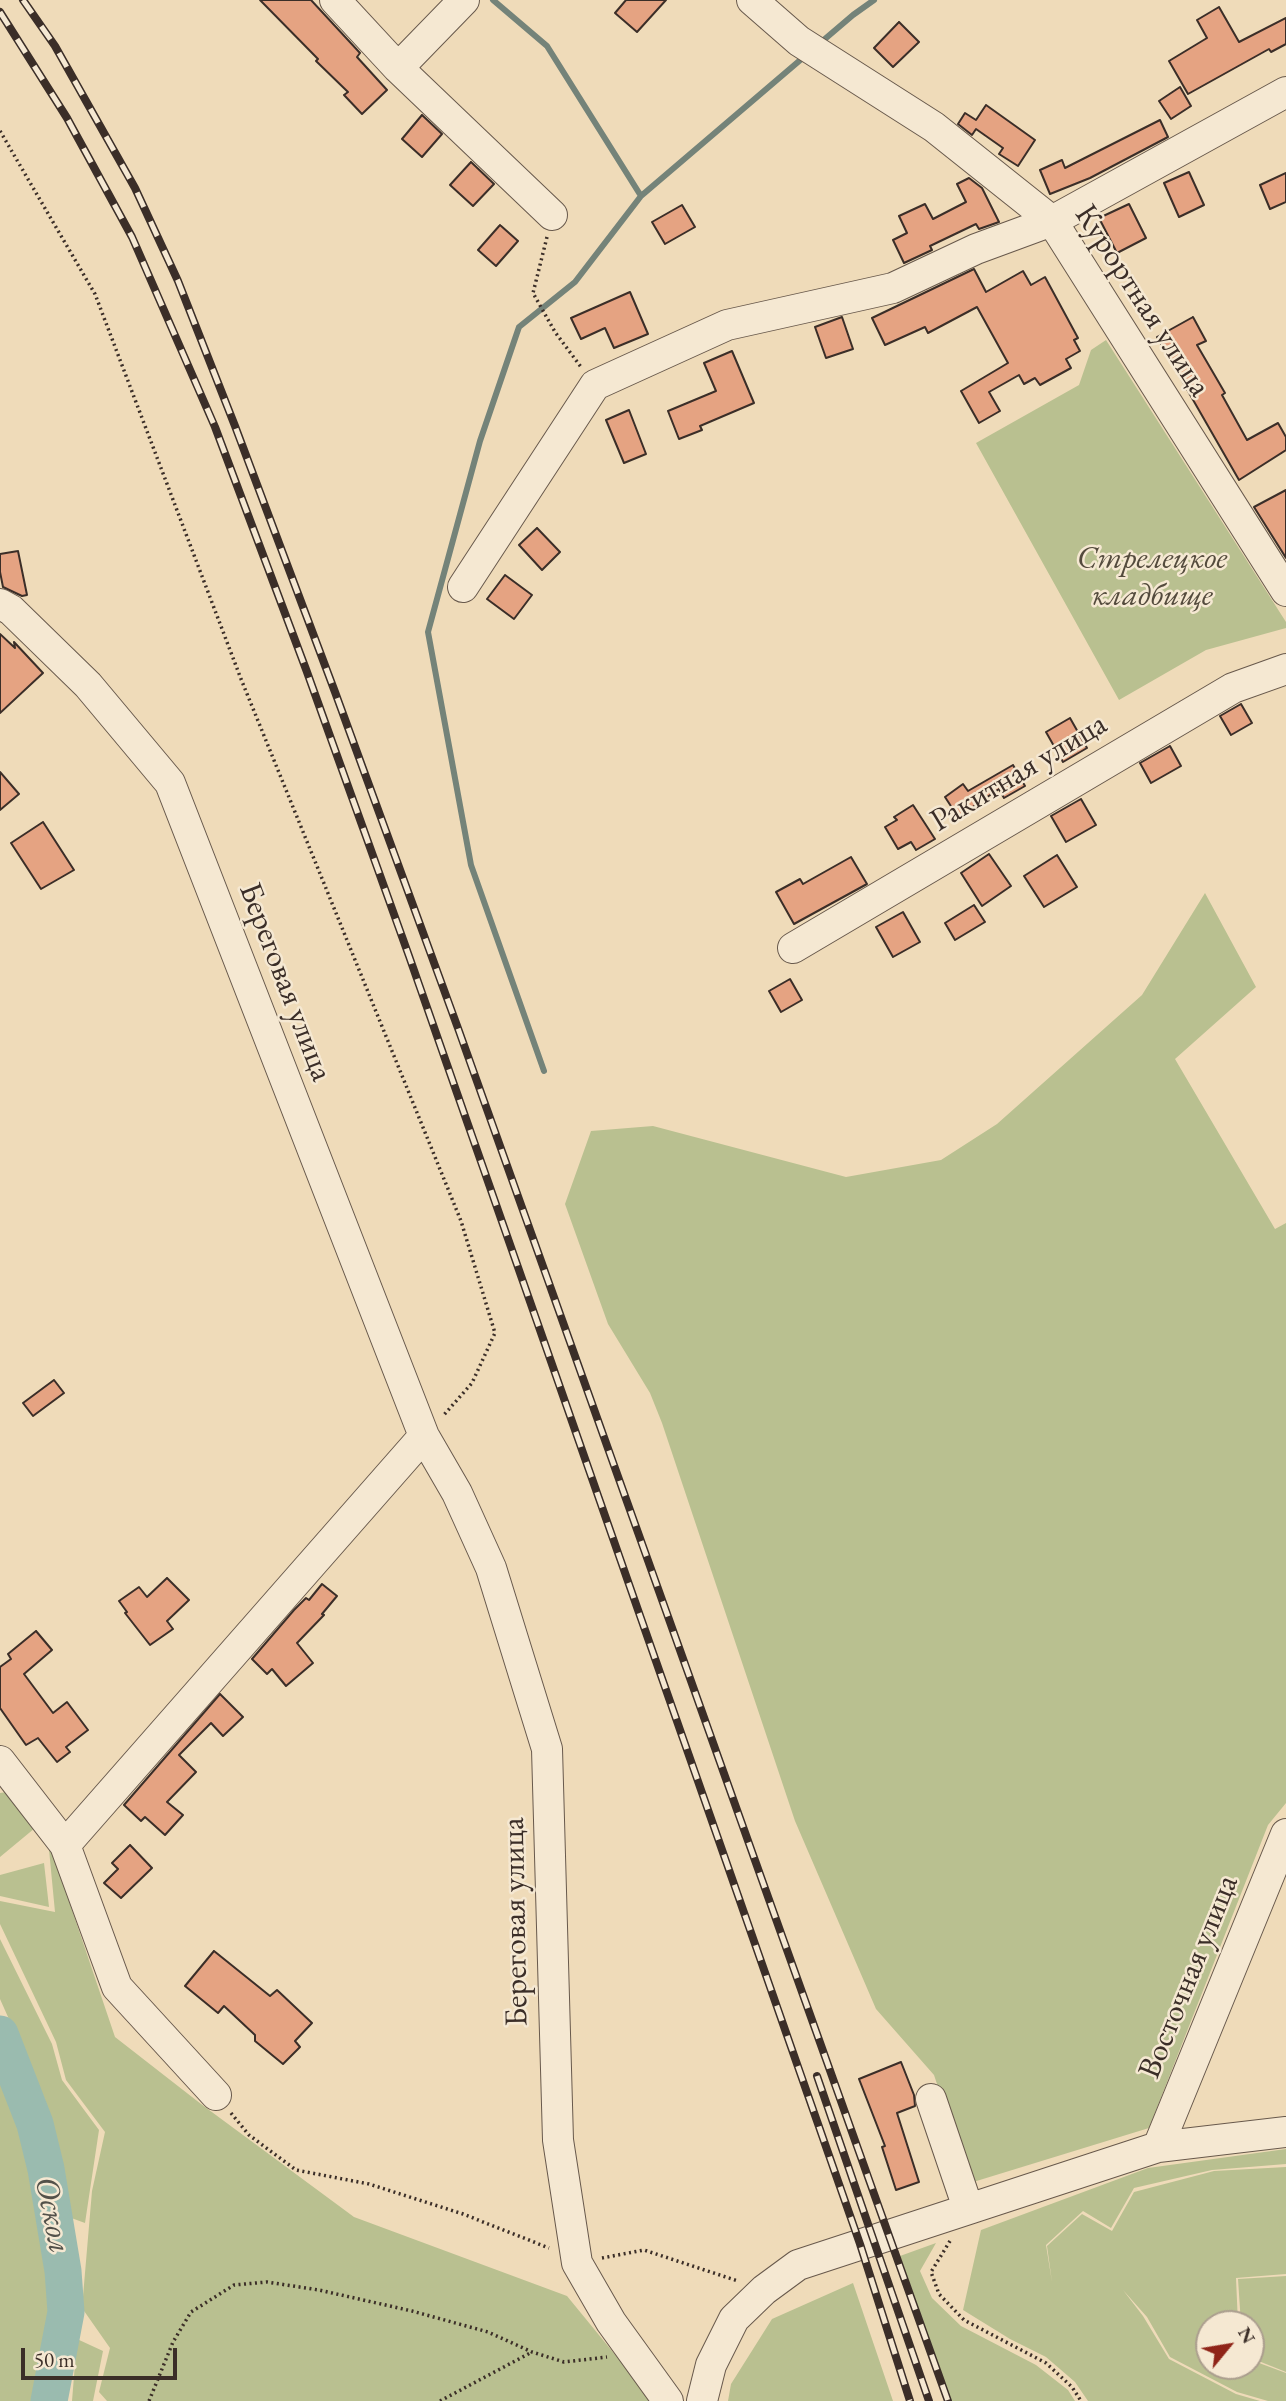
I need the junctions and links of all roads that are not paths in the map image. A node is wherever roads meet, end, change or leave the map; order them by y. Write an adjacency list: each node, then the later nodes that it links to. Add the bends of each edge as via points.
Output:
1 (335, 0): 4 (street)
2 (464, 0): 4 (street)
3 (752, 0): 7 (street, Курортная улица, via 799,41 934,127)
4 (398, 68): 6 (street)
5 (1286, 92): 7 (street)
6 (552, 215)
7 (1052, 221): 8 (street, via 976,249 893,288 727,326 595,385); 9 (street, Курортная улица)
8 (463, 587)
9 (1286, 591)
10 (0, 604): 13 (street, Береговая улица, via 88,685 170,783)
11 (1286, 669): 12 (street, Ракитная улица, via 1233,688)
12 (793, 948)
13 (424, 1436): 16 (street); 22 (street, Береговая улица, via 457,1493 491,1568 547,1749 558,2140 577,2263 611,2322)
14 (0, 1760): 16 (street)
15 (1286, 1833): 20 (street, Восточная улица)
16 (65, 1845): 17 (street, via 117,1987)
17 (216, 2095)
18 (931, 2099): 21 (street)
19 (1286, 2132): 20 (street)
20 (1158, 2147): 21 (street)
21 (968, 2208): 23 (street, via 798,2266 764,2290 734,2319 712,2364)
22 (668, 2401)
23 (702, 2401)

